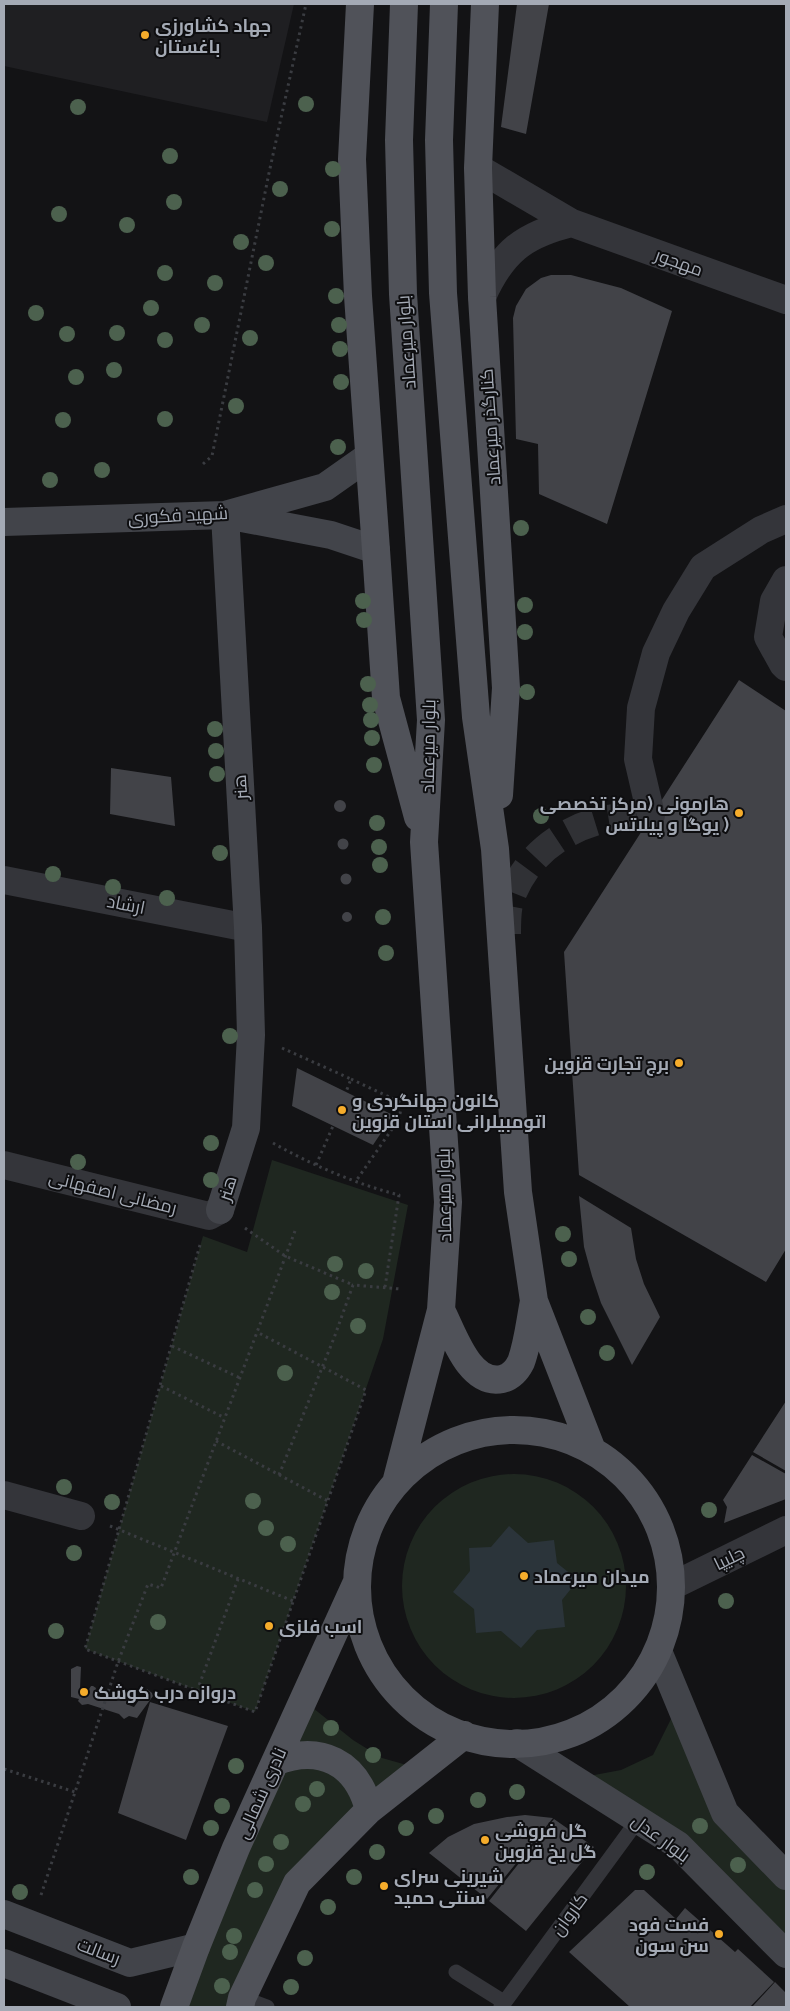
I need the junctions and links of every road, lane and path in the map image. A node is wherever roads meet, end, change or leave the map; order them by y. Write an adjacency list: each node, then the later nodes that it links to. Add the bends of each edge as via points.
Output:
1 (306, 4): 11 (path, via 212,456)
2 (360, 4): 10 (main road, via 352,159)
3 (404, 4): 19 (main road, بلوار میرعماد, via 399,140 403,294 431,720)
4 (444, 4): 20 (main road, via 439,140 442,293 476,716)
5 (484, 4): 6 (main road, کنارگذر میرعماد)
6 (478, 168): 7 (street, مهجور); 8 (main road, کنارگذر میرعماد)
7 (572, 223): 8 (street, via 548,229 513,250 492,275); 9 (street, مهجور)
8 (482, 297): 20 (main road, کنارگذر میرعماد, via 506,688)
9 (786, 300)
10 (369, 456): 12 (street, شهید فکوری, via 325,487); 15 (main road)
11 (203, 464)
12 (225, 515): 14 (street, شهید فکوری); 15 (street, via 331,535); 22 (street, هنر)
13 (786, 519): 18 (street, via 761,530 703,567 676,611 656,653 641,708 638,759)
14 (4, 522)
15 (376, 550): 19 (main road, via 386,698)
16 (786, 580): 17 (street, via 774,601 768,637)
17 (786, 666)
18 (651, 815)
19 (424, 842): 38 (main road, بلوار میرعماد, via 448,1202)
20 (496, 849): 37 (main road, via 518,1192)
21 (4, 880): 22 (street, ارشاد)
22 (248, 928): 23 (street, هنر)
23 (251, 1035): 24 (path); 31 (street, هنر, via 246,1128)
24 (351, 1079): 25 (path); 30 (path, via 402,1103 399,1119)
25 (346, 1092)
26 (333, 1126): 29 (path)
27 (273, 1143): 29 (path)
28 (4, 1165): 31 (street, رمضانی اصفهانی)
29 (316, 1165): 30 (path)
30 (356, 1181): 35 (path, via 399,1195)
31 (215, 1213): 33 (path); 40 (path)
32 (295, 1231): 33 (path)
33 (285, 1256): 34 (path); 39 (path)
34 (353, 1285): 35 (path); 41 (path)
35 (385, 1287): 36 (path)
36 (400, 1289)
37 (534, 1301): 38 (main road, via 521,1362 509,1377 494,1380 478,1374 464,1356); 46 (main road)
38 (441, 1310): 48 (main road, بلوار میرعماد)
39 (257, 1332): 41 (path); 42 (path)
40 (172, 1346): 42 (path); 43 (path)
41 (323, 1367): 47 (path); 50 (path, via 366,1390)
42 (240, 1378): 44 (path)
43 (160, 1385): 44 (path); 52 (path)
44 (225, 1418): 45 (path)
45 (216, 1441): 47 (path); 54 (path)
46 (592, 1450): 48 (main road, via 542,1432 488,1432 438,1450); 57 (main road, via 615,1466 651,1507 670,1559)
47 (279, 1475): 50 (path)
48 (396, 1483): 56 (main road, via 368,1530)
49 (4, 1495): 51 (street)
50 (328, 1501): 58 (path)
51 (81, 1516): 52 (path)
52 (120, 1530): 54 (path); 60 (path, via 85,1649)
53 (786, 1530): 57 (street, چلیپا)
54 (174, 1553): 55 (path); 60 (path, via 161,1588 148,1584)
55 (238, 1579): 58 (path); 61 (path)
56 (357, 1582): 62 (main road, via 363,1632 385,1676 420,1712 440,1726); 64 (main road, نادری شمالی)
57 (672, 1586): 59 (main road, via 669,1619)
58 (293, 1601): 61 (path, via 255,1712)
59 (658, 1651): 63 (main road, via 624,1700 601,1718 575,1732 547,1740); 69 (street, via 725,1813)
60 (118, 1662): 61 (path); 66 (path)
61 (197, 1691)
62 (464, 1735): 63 (main road, via 490,1742); 67 (main road)
63 (518, 1743): 68 (street, بلوار عدل)
64 (275, 1762): 67 (main road, via 305,1754 335,1761 358,1782); 72 (main road, نادری شمالی)
65 (4, 1769): 66 (path)
66 (75, 1792): 71 (path)
67 (369, 1810): 76 (main road, via 297,1883)
68 (638, 1820): 73 (street, بلوار عدل, via 678,1845); 77 (lane, کاروان)
69 (786, 1876)
70 (4, 1914): 71 (street, رسالت)
71 (31, 1925): 72 (street, رسالت, via 130,1963)
72 (196, 1947): 79 (main road, نادری شمالی)
73 (786, 1954)
74 (4, 1963): 78 (street)
75 (456, 1972): 77 (lane)
76 (250, 2004)
77 (503, 2005)
78 (117, 2007)
79 (174, 2007)

